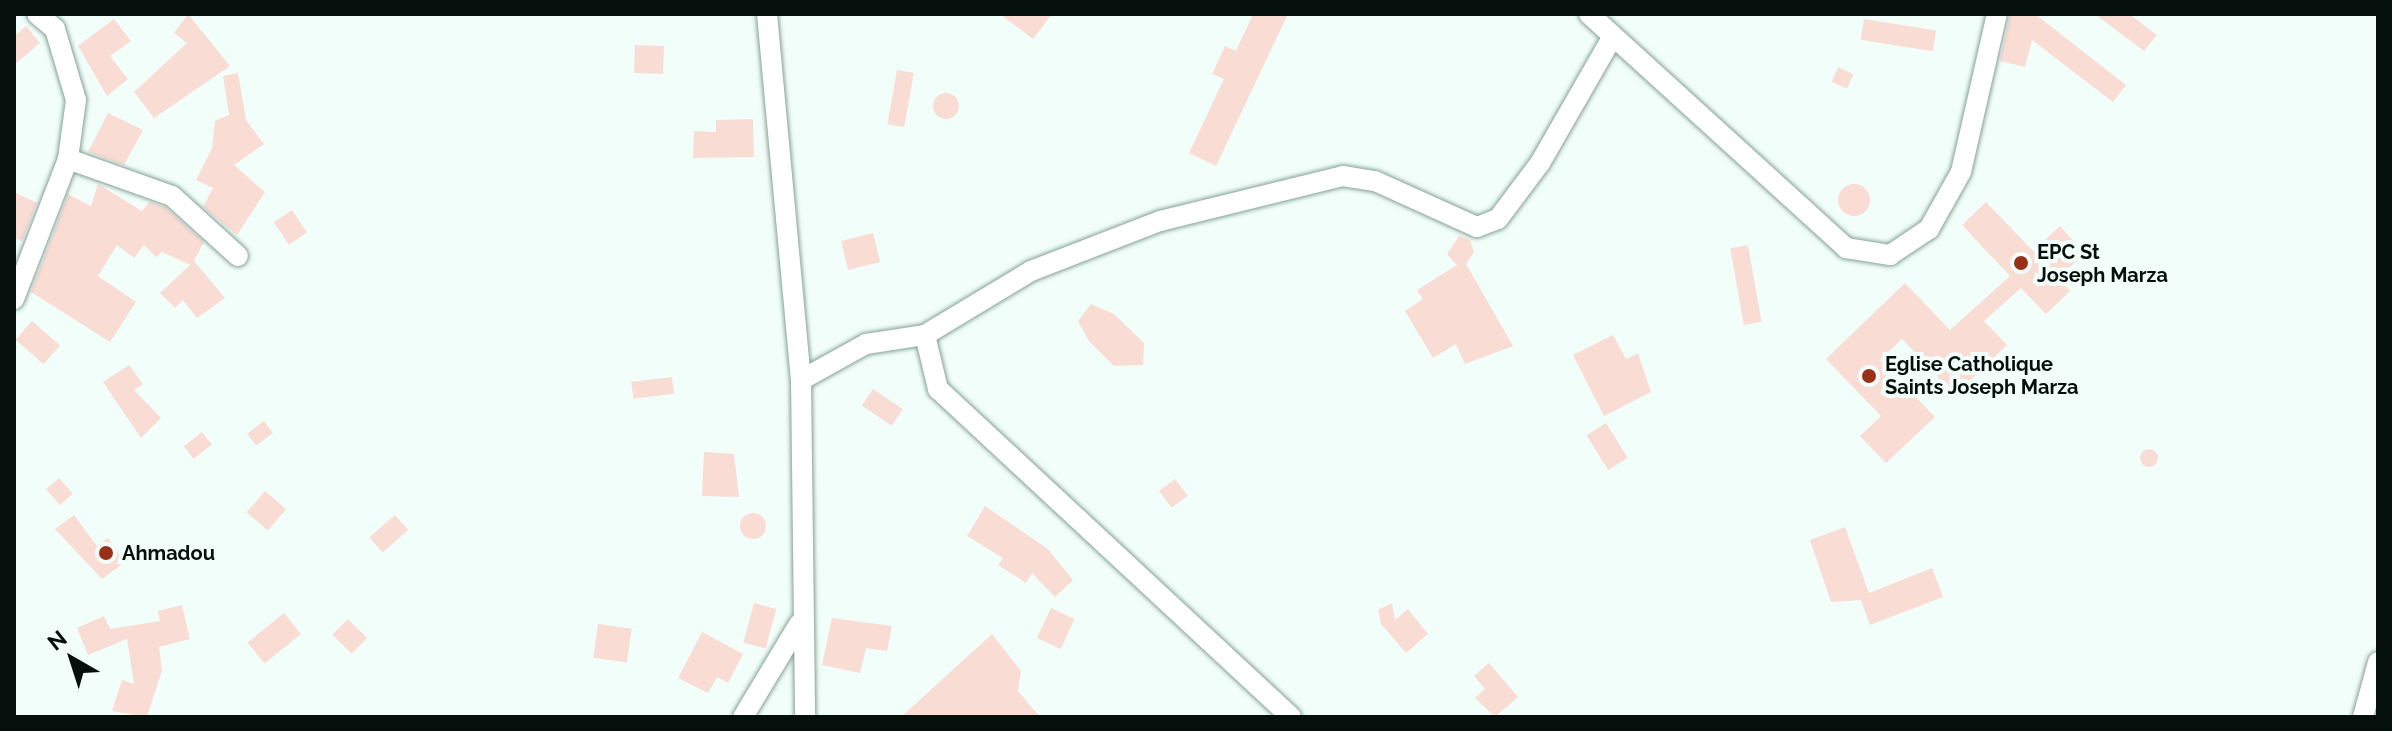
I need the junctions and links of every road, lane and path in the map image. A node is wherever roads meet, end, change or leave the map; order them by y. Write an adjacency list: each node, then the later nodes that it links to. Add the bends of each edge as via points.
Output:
1 (37, 14): 6 (street, via 55,29 69,61 76,100)
2 (767, 14): 10 (street)
3 (1589, 14): 5 (street)
4 (1997, 14): 5 (street, via 1961,172 1929,229 1890,255 1846,248)
5 (1613, 36): 9 (street, via 1540,163 1498,219 1477,227 1375,181 1343,176 1160,221 1031,271)
6 (68, 159): 7 (street, via 172,196); 8 (street)
7 (238, 256)
8 (14, 299)
9 (925, 335): 10 (street, via 866,344); 15 (street, via 938,389)
10 (801, 380): 11 (street)
11 (799, 624): 13 (street); 14 (street)
12 (2378, 662): 16 (street)
13 (743, 717)
14 (805, 717)
15 (1291, 717)
16 (2363, 717)

